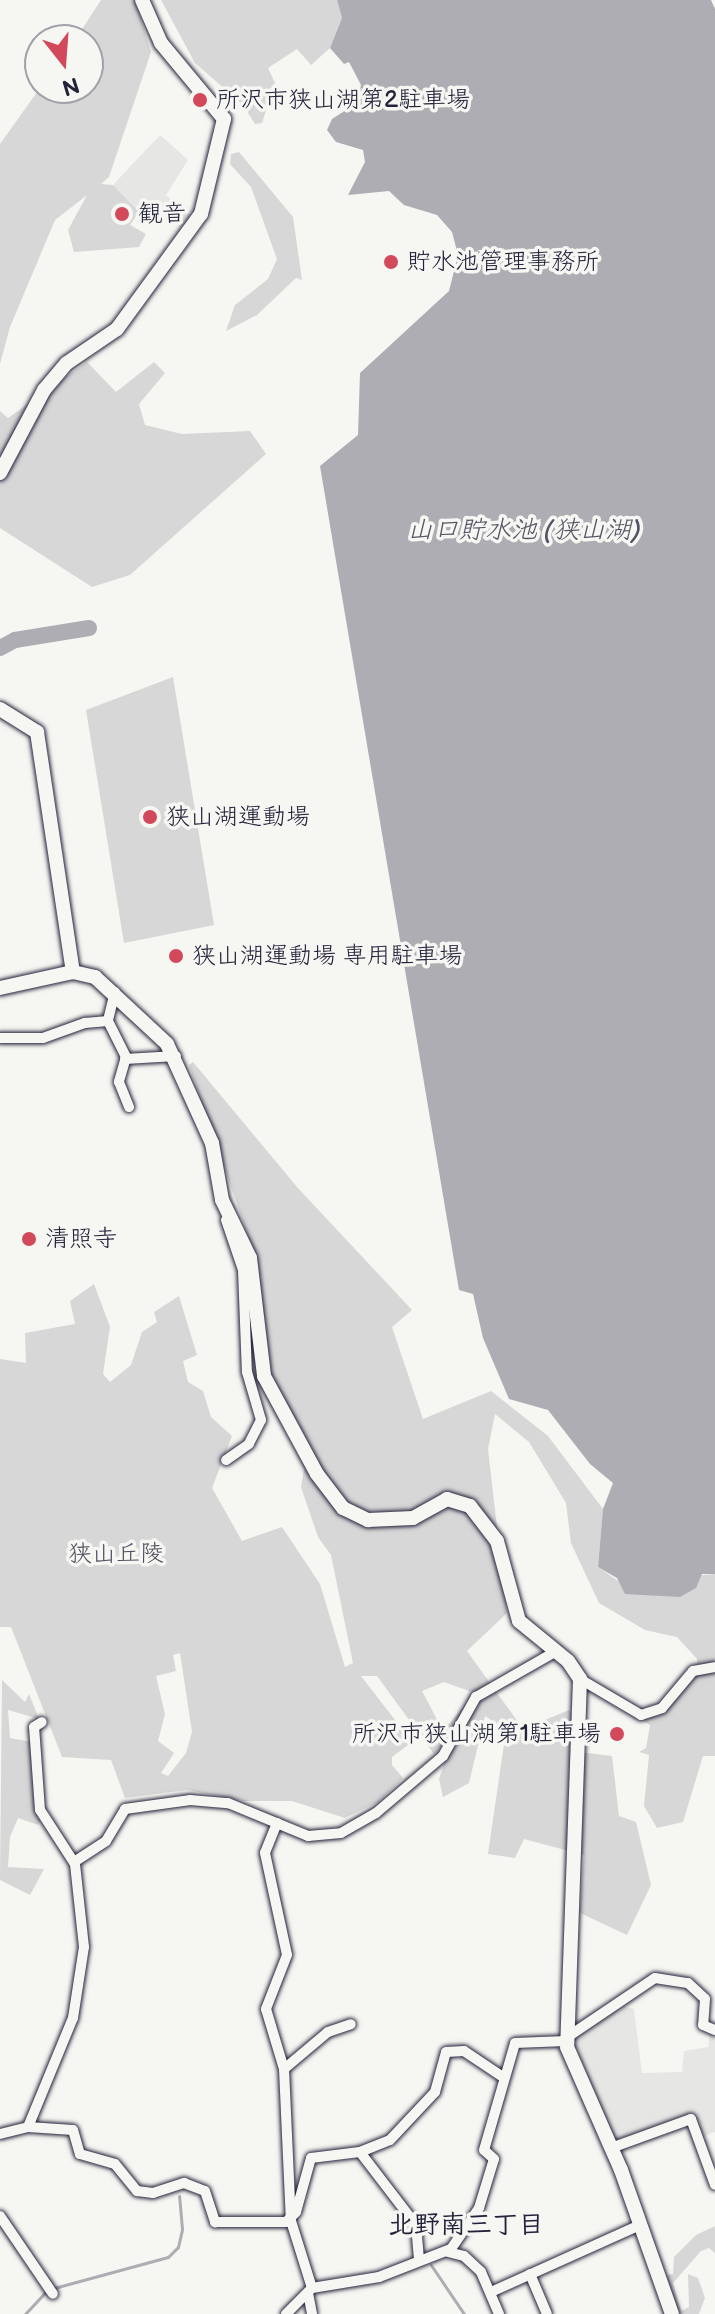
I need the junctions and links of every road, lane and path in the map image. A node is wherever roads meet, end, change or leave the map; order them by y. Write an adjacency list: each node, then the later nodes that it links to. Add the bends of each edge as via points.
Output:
1 (142, 0): 2 (street, via 161,43 224,119 201,214 123,322 67,363 44,390)
2 (0, 473)
3 (0, 709): 4 (street, via 37,732)
4 (73, 972): 5 (street); 6 (street, via 95,977)
5 (0, 988)
6 (115, 992): 7 (street); 9 (street)
7 (108, 1021): 8 (street, via 43,1038); 10 (street)
8 (0, 1038)
9 (176, 1056): 10 (street); 12 (street, via 212,1143 218,1185)
10 (125, 1059): 11 (street, via 119,1082)
11 (129, 1107)
12 (229, 1213): 13 (street, via 226,1220 244,1282 247,1372 261,1420 249,1444); 14 (street, via 252,1266 267,1387 337,1503 368,1520 413,1518 447,1499 470,1506 497,1541 515,1615)
13 (226, 1460)
14 (555, 1652): 16 (street); 18 (street, via 476,1697 443,1756 376,1813 324,1836 295,1833)
15 (715, 1667): 16 (street, via 693,1671 662,1708 641,1715)
16 (580, 1679): 22 (street)
17 (42, 1722): 19 (street, via 34,1727 40,1810)
18 (277, 1823): 19 (street, via 210,1800 125,1809 106,1841); 23 (street, via 265,1853 287,1955 266,2009)
19 (74, 1862): 25 (street, via 84,1947 79,1986 73,2018)
20 (351, 2024): 23 (street, via 328,2032)
21 (715, 2030): 22 (street, via 703,2025 705,1999 688,1983 655,1978)
22 (566, 2039): 24 (street, via 515,2043); 27 (street, via 573,2072)
23 (284, 2069): 31 (street)
24 (503, 2077): 28 (street, via 453,2048 440,2059 435,2092 390,2140); 33 (street, via 484,2150 494,2159 479,2208)
25 (28, 2127): 26 (street); 31 (street, via 73,2130 80,2154 115,2164 137,2191 153,2193 184,2183 205,2191 215,2222)
26 (0, 2134)
27 (611, 2148): 29 (street, via 691,2119); 32 (street)
28 (360, 2152): 31 (street, via 311,2158); 34 (street, via 416,2225)
29 (715, 2185)
30 (0, 2216): 36 (street)
31 (291, 2221): 37 (street)
32 (640, 2225): 35 (street); 43 (street)
33 (448, 2252): 34 (street); 38 (street, via 474,2264)
34 (419, 2258): 37 (street, via 379,2277)
35 (530, 2274): 38 (street); 42 (street)
36 (51, 2290)
37 (310, 2290): 39 (street); 40 (street)
38 (491, 2292): 41 (street)
39 (286, 2314)
40 (312, 2314)
41 (499, 2314)
42 (547, 2314)
43 (672, 2314)

